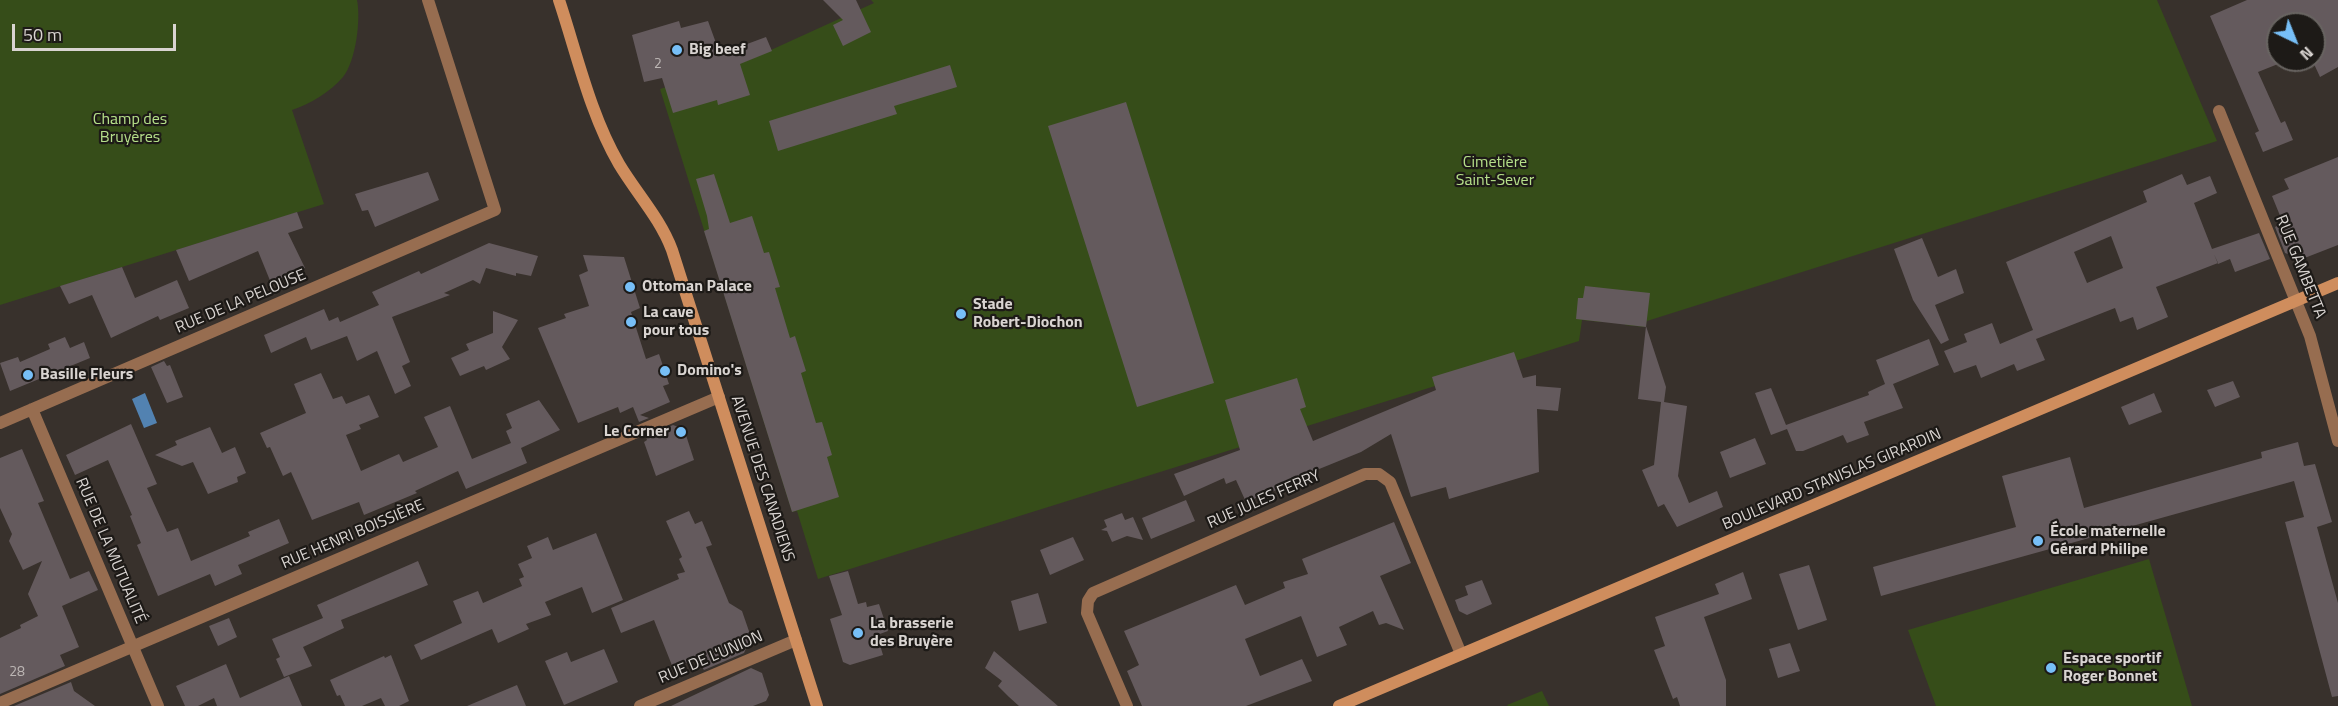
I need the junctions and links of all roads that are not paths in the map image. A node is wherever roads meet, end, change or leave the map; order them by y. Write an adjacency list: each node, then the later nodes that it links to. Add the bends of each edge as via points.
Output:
1 (428, 0): 7 (street, RUE DE LA PELOUSE, via 495,210)
2 (559, 0): 6 (main road, AVENUE DES CANADIENS, via 612,150 663,228)
3 (2219, 111): 5 (street, RUE GAMBETTA)
4 (2338, 283): 5 (main road, BOULEVARD STANISLAS GIRARDIN)
5 (2296, 301): 9 (street, RUE GAMBETTA, via 2310,336); 12 (main road, BOULEVARD STANISLAS GIRARDIN)
6 (719, 397): 10 (main road, AVENUE DES CANADIENS); 11 (street, RUE HENRI BOISSIÈRE)
7 (32, 409): 8 (street, RUE DE LA PELOUSE); 11 (street, RUE DE LA MUTUALITÉ)
8 (0, 423)
9 (2338, 441)
10 (795, 640): 15 (street, RUE DE L'UNION); 16 (main road, AVENUE DES CANADIENS)
11 (133, 647): 13 (street, RUE HENRI BOISSIÈRE); 14 (street, RUE DE LA MUTUALITÉ)
12 (1461, 654): 17 (street, RUE JULES FERRY, via 1390,482 1379,474 1365,474 1093,593 1087,613); 18 (main road, BOULEVARD STANISLAS GIRARDIN)
13 (0, 702)
14 (158, 706)
15 (640, 706)
16 (817, 706)
17 (1126, 706)
18 (1339, 706)

